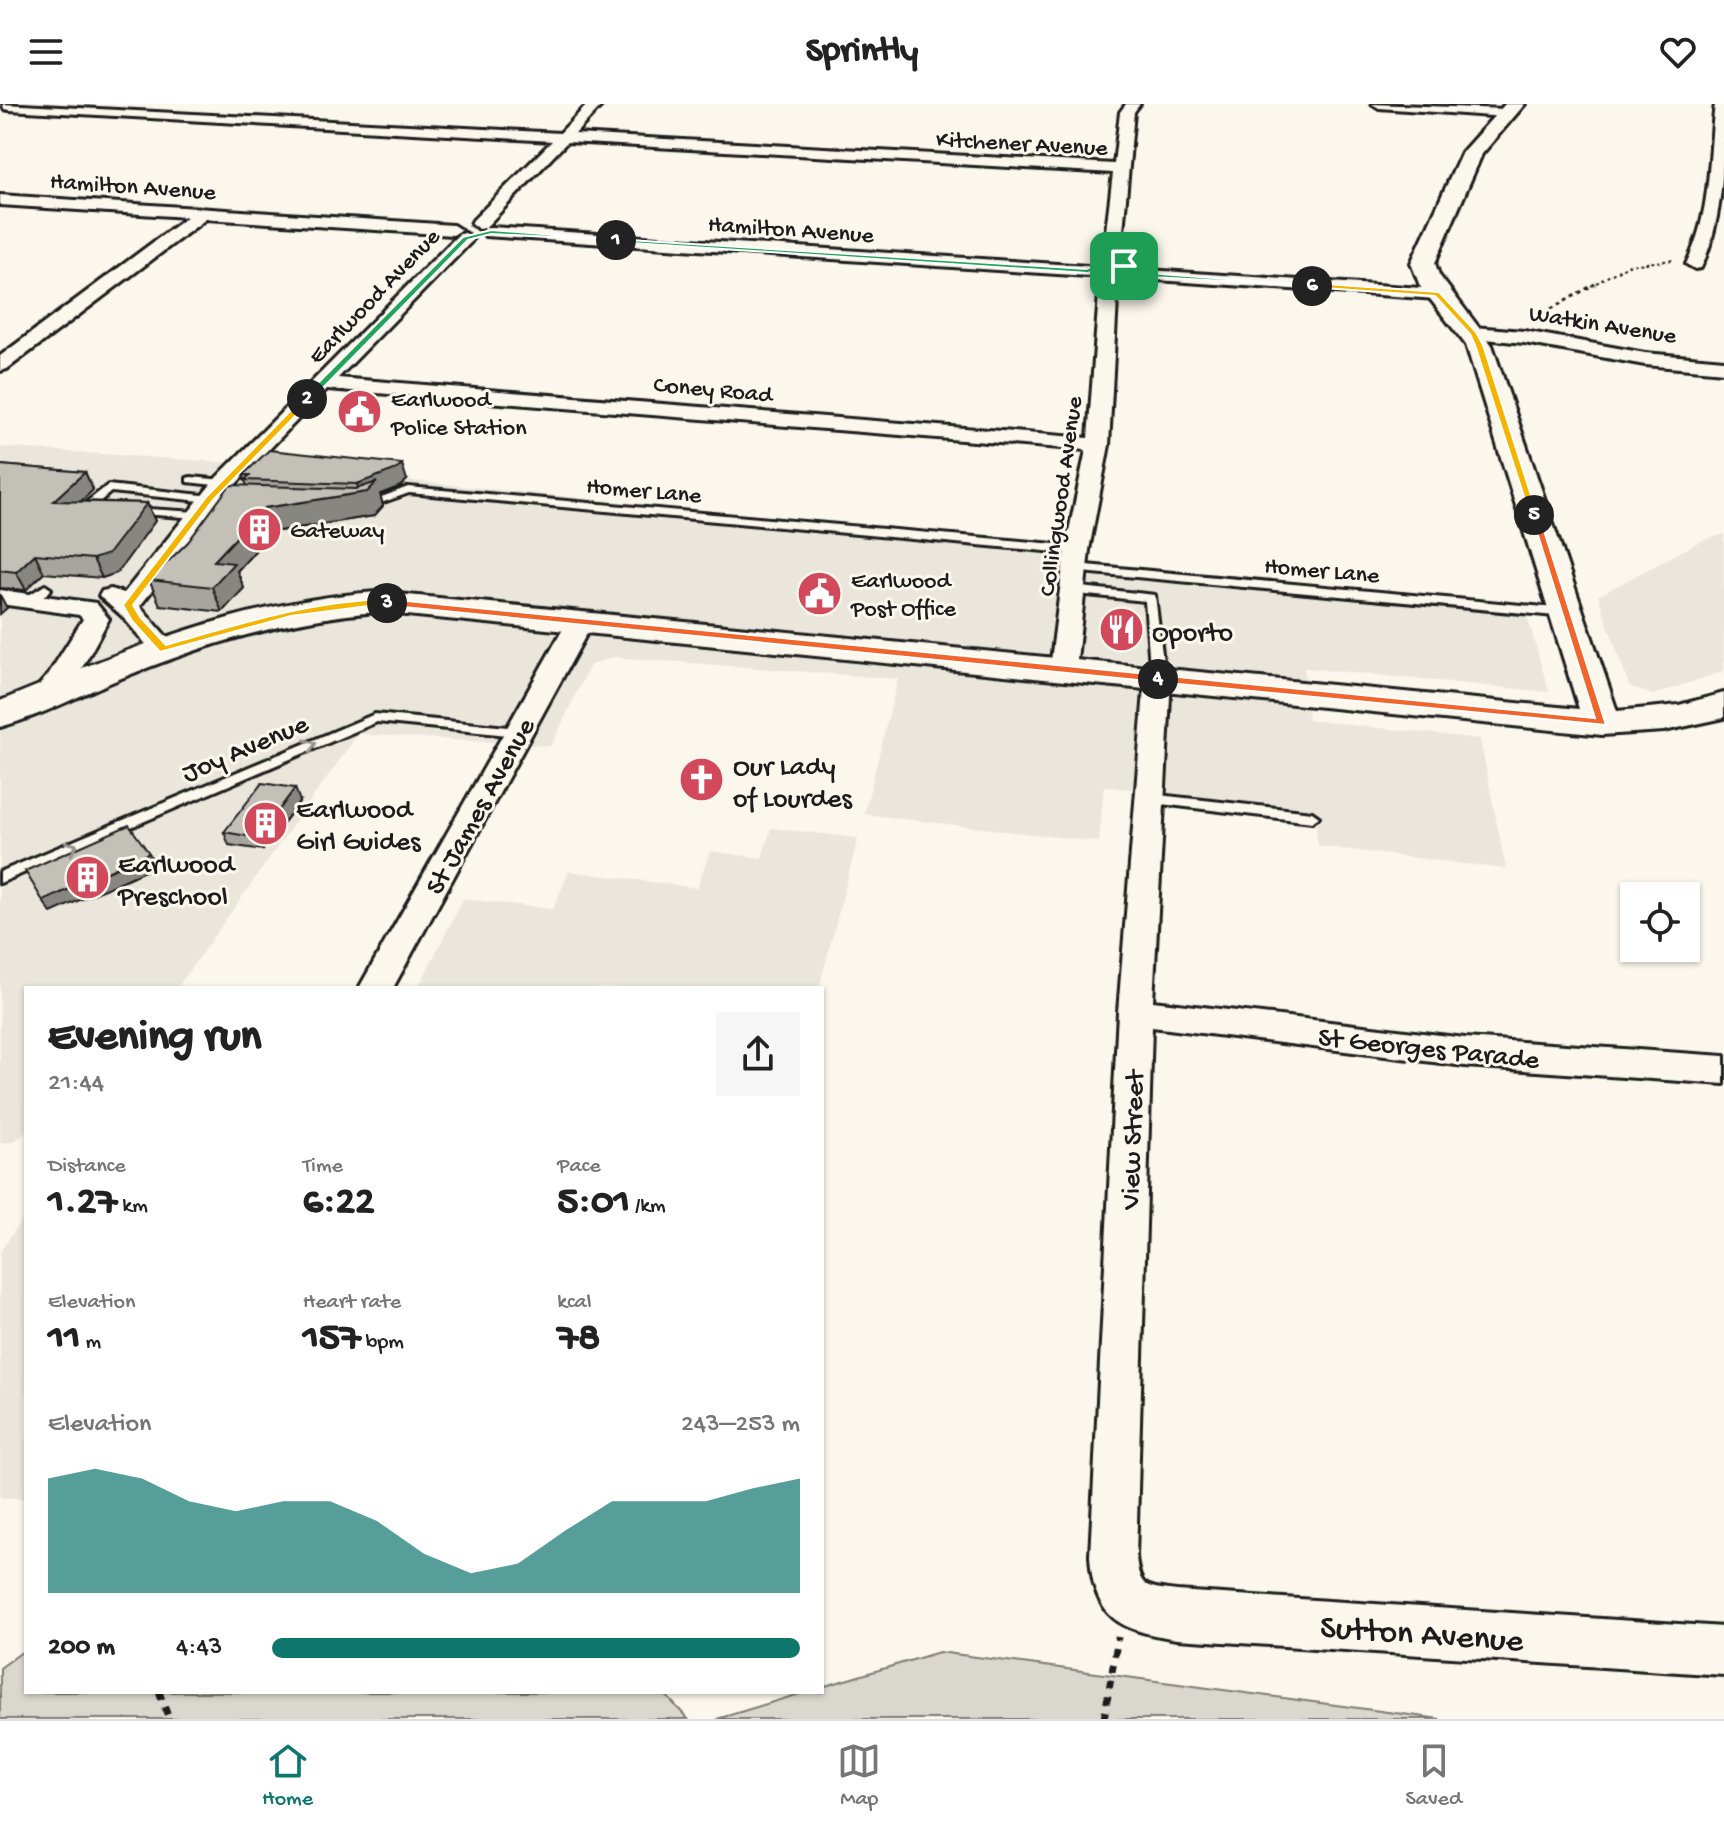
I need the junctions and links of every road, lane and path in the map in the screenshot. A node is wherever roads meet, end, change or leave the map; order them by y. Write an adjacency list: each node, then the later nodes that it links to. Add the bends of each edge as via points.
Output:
1 (596, 104): 7 (street, Earlwood Avenue)
2 (1379, 104): 6 (street)
3 (1722, 104): 14 (street, via 1720,181 1711,234)
4 (7, 107): 7 (street, Kitchener Avenue)
5 (1128, 107): 8 (street, Collingwood Avenue)
6 (1510, 108): 13 (street, via 1472,152)
7 (563, 138): 8 (street, Kitchener Avenue); 11 (street, Earlwood Avenue)
8 (1122, 169): 15 (street, Collingwood Avenue)
9 (0, 200): 10 (street, Hamilton Avenue)
10 (202, 214): 11 (street, Hamilton Avenue); 19 (street)
11 (472, 231): 15 (street, Hamilton Avenue, via 1088,271 1091,276); 21 (street, Earlwood Avenue)
12 (1676, 260): 17 (path, via 1628,265)
13 (1423, 263): 16 (street, via 1426,280); 18 (street, via 1474,322)
14 (1695, 264)
15 (1110, 273): 16 (street, via 1123,281 1133,274); 22 (street, Collingwood Avenue)
16 (1437, 294): 18 (street)
17 (1536, 318)
18 (1473, 333): 20 (street, Watkin Avenue); 34 (street)
19 (0, 365)
20 (1724, 366)
21 (324, 383): 22 (street, Coney Road); 24 (street, Earlwood Avenue)
22 (1098, 445): 29 (street, Collingwood Avenue)
23 (191, 480): 24 (lane)
24 (211, 499): 25 (lane); 26 (lane, via 108,488); 28 (lane); 33 (street, Earlwood Avenue)
25 (236, 503)
26 (88, 506)
27 (347, 506): 29 (lane, Homer Lane, via 363,507 408,490)
28 (123, 511)
29 (1074, 569): 34 (lane, Homer Lane); 37 (street, Collingwood Avenue); 38 (lane, via 1151,598)
30 (0, 585): 31 (street)
31 (37, 595): 32 (street); 33 (street, via 110,596); 39 (street, via 87,608 96,619)
32 (0, 597)
33 (128, 605): 36 (street)
34 (1566, 613): 42 (street)
35 (580, 622): 36 (street, via 344,603 260,620); 37 (street); 43 (street, St James Avenue)
36 (164, 649): 39 (street)
37 (1063, 669): 38 (street)
38 (1158, 679): 42 (street); 44 (street, View Street)
39 (42, 698): 41 (street)
40 (1724, 705): 42 (street, via 1679,719)
41 (0, 715)
42 (1602, 723)
43 (518, 732): 46 (lane, Joy Avenue, one-way to 43, via 375,718); 47 (street, St James Avenue)
44 (1149, 799): 45 (lane); 48 (street, View Street)
45 (1312, 817)
46 (0, 878)
47 (377, 986)
48 (1135, 1012): 49 (street, St Georges Parade, via 1465,1052); 50 (street, View Street, via 1113,1556)
49 (1724, 1070)
50 (1122, 1600): 51 (street, Sutton Avenue, via 1138,1610 1177,1615); 54 (path)
51 (1724, 1651)
52 (160, 1694): 53 (path)
53 (169, 1719)
54 (1104, 1719)

